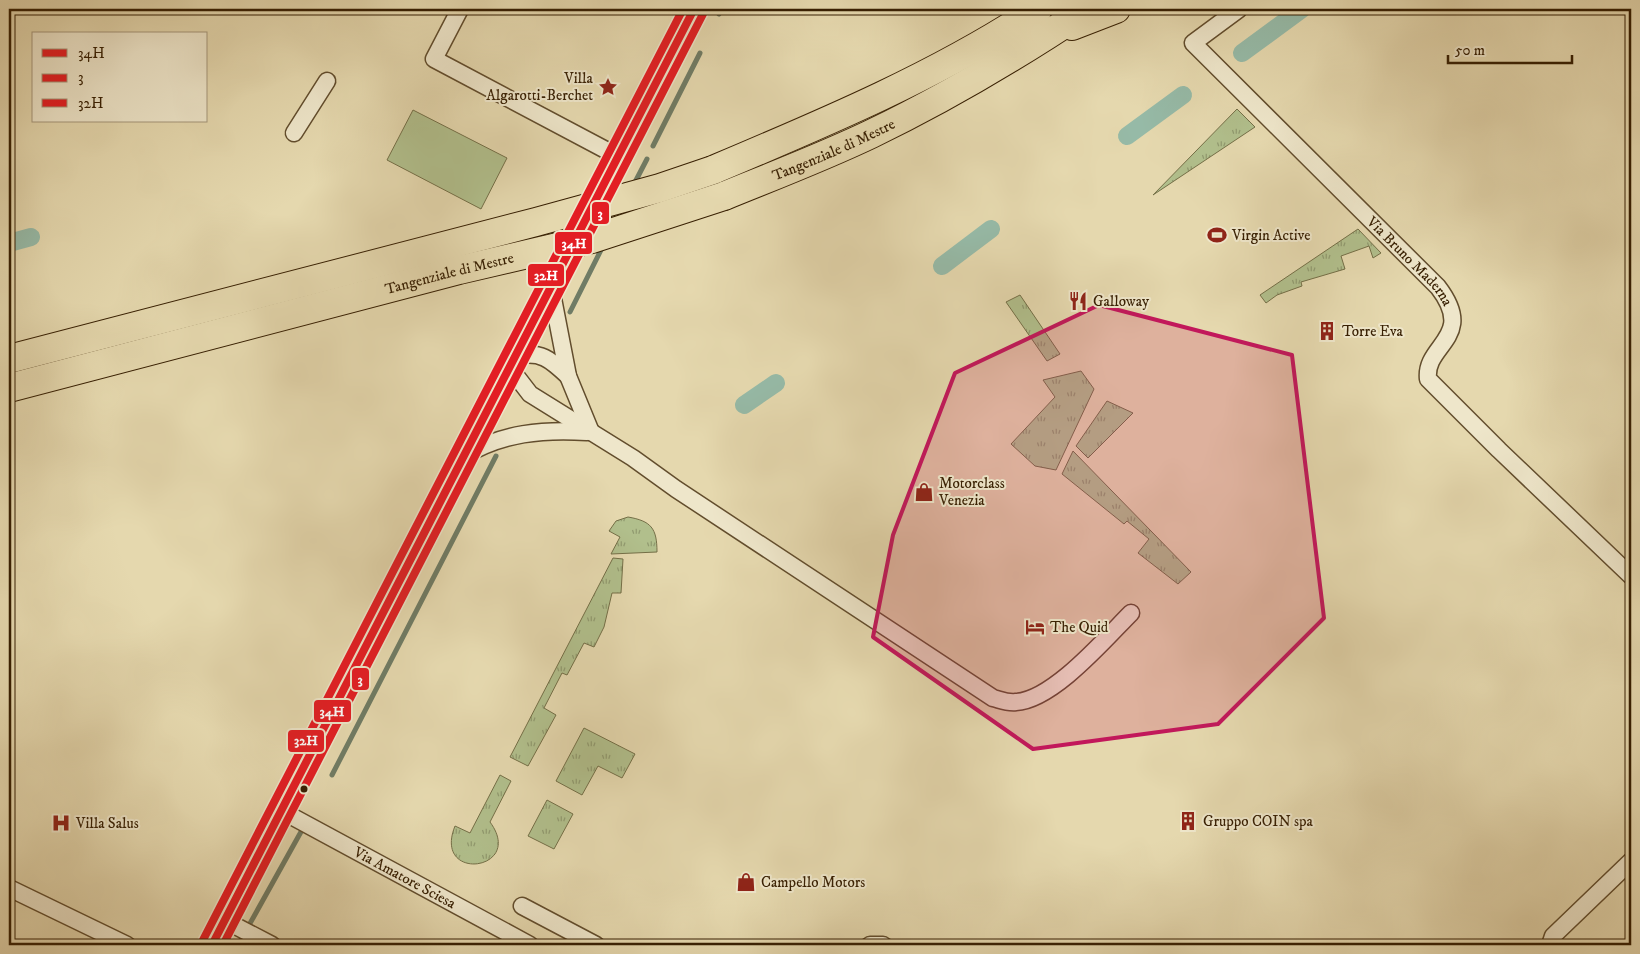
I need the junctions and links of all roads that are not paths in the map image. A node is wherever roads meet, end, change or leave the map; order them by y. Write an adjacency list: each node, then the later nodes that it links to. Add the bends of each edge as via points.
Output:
1 (460, 9): 10 (street, via 434,59)
2 (694, 9): 10 (main road)
3 (1087, 9): 7 (highway, Tangenziale di Mestre)
4 (1116, 9): 7 (highway)
5 (1239, 9): 18 (street, Via Bruno Maderna, via 1193,43 1402,250 1448,300 1451,330 1448,340 1429,362 1428,379)
6 (1034, 10): 12 (highway, Tangenziale di Mestre, bridge, via 908,83 854,110 713,170 527,225)
7 (1047, 35): 15 (highway, Tangenziale di Mestre, bridge, via 872,134 724,196 592,238)
8 (327, 81): 9 (street)
9 (294, 133)
10 (619, 157): 11 (main road)
11 (551, 288): 13 (main road); 14 (street)
12 (9, 359)
13 (513, 362): 14 (street, via 530,353 544,356); 16 (street, via 530,394); 17 (main road)
14 (568, 376): 16 (street)
15 (9, 388)
16 (592, 432): 17 (street, via 536,431 484,445); 19 (street, via 1000,700 1018,702 1047,690 1076,668)
17 (463, 457): 20 (main road)
18 (1631, 576)
19 (1131, 613)
20 (280, 810): 24 (main road); 28 (street, Via Amatore Sciesa)
21 (1631, 861): 32 (street, via 1553,936)
22 (9, 888): 25 (street)
23 (522, 906): 29 (street)
24 (230, 923): 26 (main road); 27 (street)
25 (126, 945)
26 (212, 945)
27 (272, 945)
28 (530, 945)
29 (596, 945)
30 (870, 945): 31 (street)
31 (883, 945)
32 (1550, 945)

